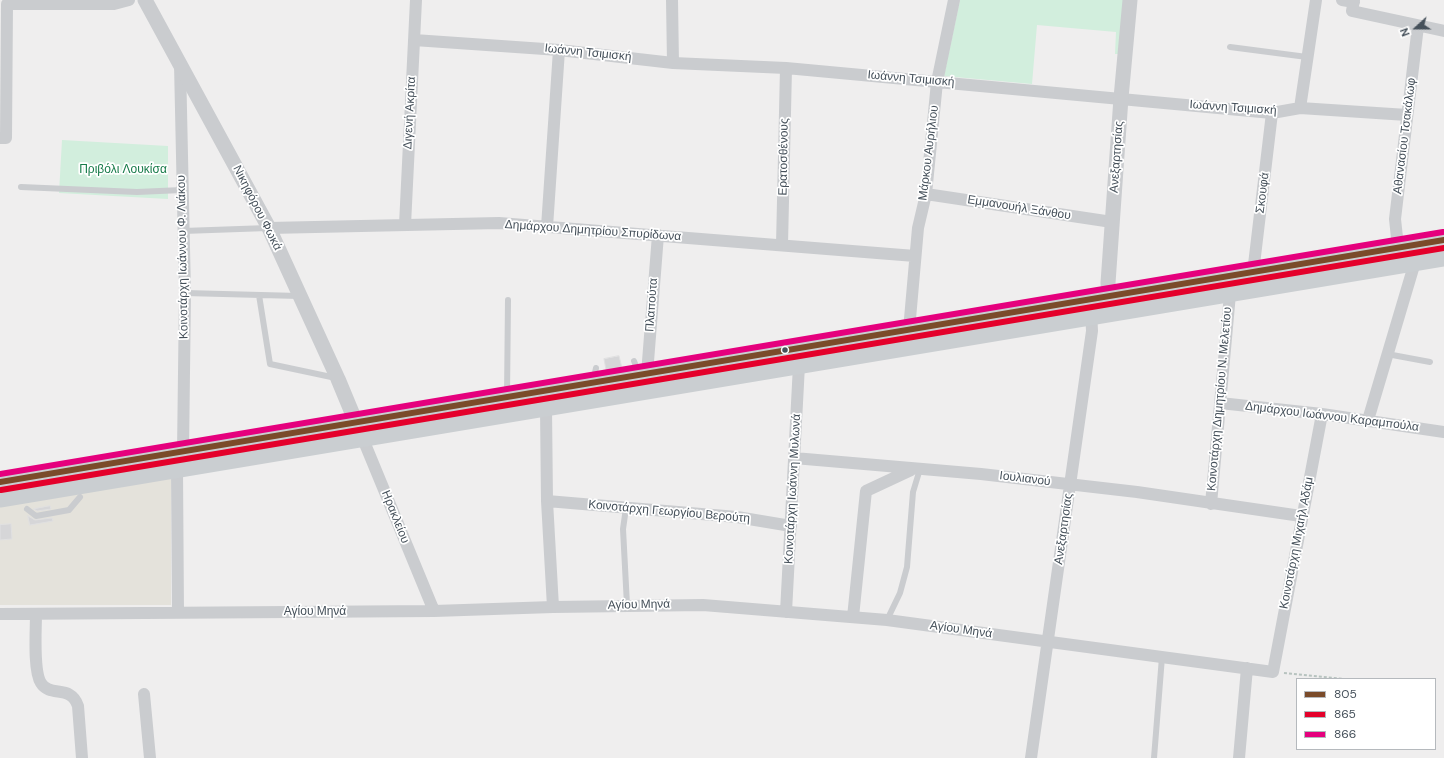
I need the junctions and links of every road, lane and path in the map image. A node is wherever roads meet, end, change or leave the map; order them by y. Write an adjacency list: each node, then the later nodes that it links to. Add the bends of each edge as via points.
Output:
1 (129, 0): 23 (street, via 114,4 7,4)
2 (145, 0): 15 (street, Νικηφόρου Φωκά)
3 (416, 0): 11 (street, Διγενή Ακρίτα)
4 (672, 0): 16 (street)
5 (954, 0): 18 (street, Μάρκου Αυρήλιου)
6 (1130, 0): 19 (street, Ανεξαρτησίας)
7 (1316, 0): 14 (street)
8 (1350, 1): 9 (street, via 1352,11)
9 (1418, 26): 10 (street); 22 (street, Αθανασίου Τσακάλωφ)
10 (1444, 31)
11 (414, 40): 13 (street, Ιωάννη Τσιμισκή); 28 (street, Διγενή Ακρίτα)
12 (1230, 47): 14 (lane)
13 (559, 50): 16 (street, Ιωάννη Τσιμισκή); 29 (street)
14 (1307, 57): 20 (street)
15 (180, 63): 25 (street, Κοινοτάρχη Ιωάννου Φ. Λιάκου); 30 (street, Νικηφόρου Φωκά)
16 (673, 63): 17 (street, Ιωάννη Τσιμισκή)
17 (786, 68): 18 (street, Ιωάννη Τσιμισκή); 34 (street, Ερατοσθένους)
18 (937, 82): 19 (street, Ιωάννη Τσιμισκή); 26 (street, Μάρκου Αυρήλιου)
19 (1121, 98): 21 (street, Ιωάννη Τσιμισκή); 27 (street, Ανεξαρτησίας)
20 (1300, 108): 21 (street, Ιωάννη Τσιμισκή); 22 (street, Ιωάννη Τσιμισκή)
21 (1272, 113): 39 (street, Σκουφά)
22 (1407, 116): 35 (street, Αθανασίου Τσακάλωφ, via 1395,219)
23 (3, 138)
24 (21, 187): 25 (lane, via 137,192)
25 (182, 190): 31 (street, Κοινοτάρχη Ιωάννου Φ. Λιάκου)
26 (926, 194): 27 (street, Εμμανουήλ Ξάνθου); 36 (street, Μάρκου Αυρήλιου)
27 (1112, 222): 45 (street, Ανεξαρτησίας, via 1108,283)
28 (405, 225): 29 (street, Δημάρχου Δημητρίου Σπυρίδωνα, via 499,223); 30 (street, Δημάρχου Δημητρίου Σπυρίδωνα)
29 (547, 227): 32 (street, Δημάρχου Δημητρίου Σπυρίδωνα)
30 (269, 228): 31 (lane); 43 (street, Νικηφόρου Φωκά)
31 (183, 231): 40 (street, Κοινοτάρχη Ιωάννου Φ. Λιάκου)
32 (658, 235): 34 (street, Δημάρχου Δημητρίου Σπυρίδωνα); 51 (street, Πλαπούτα)
33 (1444, 240): 35 (main road)
34 (782, 245): 36 (street, Δημάρχου Δημητρίου Σπυρίδωνα)
35 (1398, 247): 39 (main road)
36 (915, 256): 47 (street, Μάρκου Αυρήλιου)
37 (1444, 258): 38 (main road)
38 (1415, 262): 41 (main road); 48 (street)
39 (1253, 273): 45 (main road)
40 (185, 293): 42 (lane); 61 (street, Κοινοτάρχη Ιωάννου Φ. Λιάκου)
41 (1230, 294): 45 (main road); 54 (street, Κοινοτάρχη Δημητρίου Ν. Μελετίου)
42 (259, 295): 43 (lane); 52 (lane, via 270,364)
43 (300, 296): 52 (street, Νικηφόρου Φωκά)
44 (508, 300): 53 (lane)
45 (1110, 306): 46 (main road)
46 (1090, 309): 47 (main road); 50 (main road); 66 (street, Ανεξαρτησίας, via 1092,331)
47 (909, 330): 51 (main road)
48 (1387, 354): 49 (lane); 57 (street)
49 (1430, 362)
50 (799, 365): 55 (main road); 62 (street, Κοινοτάρχη Ιωάννη Μυλωνά)
51 (640, 370): 53 (main road, via 594,375)
52 (338, 379): 58 (street, Νικηφόρου Φωκά)
53 (507, 397): 58 (main road)
54 (1220, 403): 56 (street, Δημάρχου Ιωάννου Καραμπούλα); 70 (street, Κοινοτάρχη Δημητρίου Ν. Μελετίου)
55 (546, 408): 60 (main road); 69 (street)
56 (1322, 414): 57 (street, Δημάρχου Ιωάννου Καραμπούλα); 73 (street, Κοινοτάρχη Μιχαήλ Αδάμ)
57 (1368, 420): 59 (street, Δημάρχου Ιωάννου Καραμπούλα)
58 (355, 422): 60 (street, Ηρακλείου); 61 (main road)
59 (1444, 432)
60 (363, 439): 64 (main road); 77 (street, Ηρακλείου)
61 (183, 452): 65 (main road)
62 (794, 458): 63 (street, Ιουλιανού); 74 (street, Κοινοτάρχη Ιωάννη Μυλωνά)
63 (916, 469): 66 (street, Ιουλιανού); 82 (street, via 866,491); 83 (lane, via 907,567 900,593)
64 (177, 470): 68 (main road); 79 (street)
65 (0, 482)
66 (1070, 484): 70 (street, Ιουλιανού); 84 (street, Ανεξαρτησίας)
67 (80, 497): 72 (lane, via 69,510 36,516)
68 (0, 499)
69 (547, 501): 71 (street, Κοινοτάρχη Γεωργίου Βερούτη); 76 (street)
70 (1211, 504): 73 (street, Ιουλιανού)
71 (626, 508): 74 (street, Κοινοτάρχη Γεωργίου Βερούτη, via 738,517); 75 (lane, via 623,529)
72 (27, 509)
73 (1301, 516): 87 (street, Κοινοτάρχη Μιχαήλ Αδάμ)
74 (791, 526): 78 (street, Κοινοτάρχη Ιωάννη Μυλωνά)
75 (627, 605): 76 (street, Αγίου Μηνά); 78 (street, Αγίου Μηνά, via 703,605)
76 (553, 606): 77 (street, Αγίου Μηνά)
77 (434, 611): 79 (street, Αγίου Μηνά)
78 (786, 612): 82 (street, Αγίου Μηνά)
79 (178, 613): 81 (street, Αγίου Μηνά)
80 (0, 614): 81 (street, Αγίου Μηνά)
81 (36, 614): 90 (street, via 37,673 41,684 51,690 69,693 76,699)
82 (853, 617): 83 (street, Αγίου Μηνά)
83 (887, 620): 84 (street, Αγίου Μηνά)
84 (1047, 642): 85 (street, Αγίου Μηνά); 92 (street, Ανεξαρτησίας)
85 (1162, 657): 86 (street, Αγίου Μηνά); 93 (lane)
86 (1247, 668): 87 (street, Αγίου Μηνά); 94 (street)
87 (1273, 672): 88 (path)
88 (1334, 678)
89 (144, 694): 91 (street)
90 (82, 758)
91 (150, 758)
92 (1031, 758)
93 (1154, 758)
94 (1239, 758)

